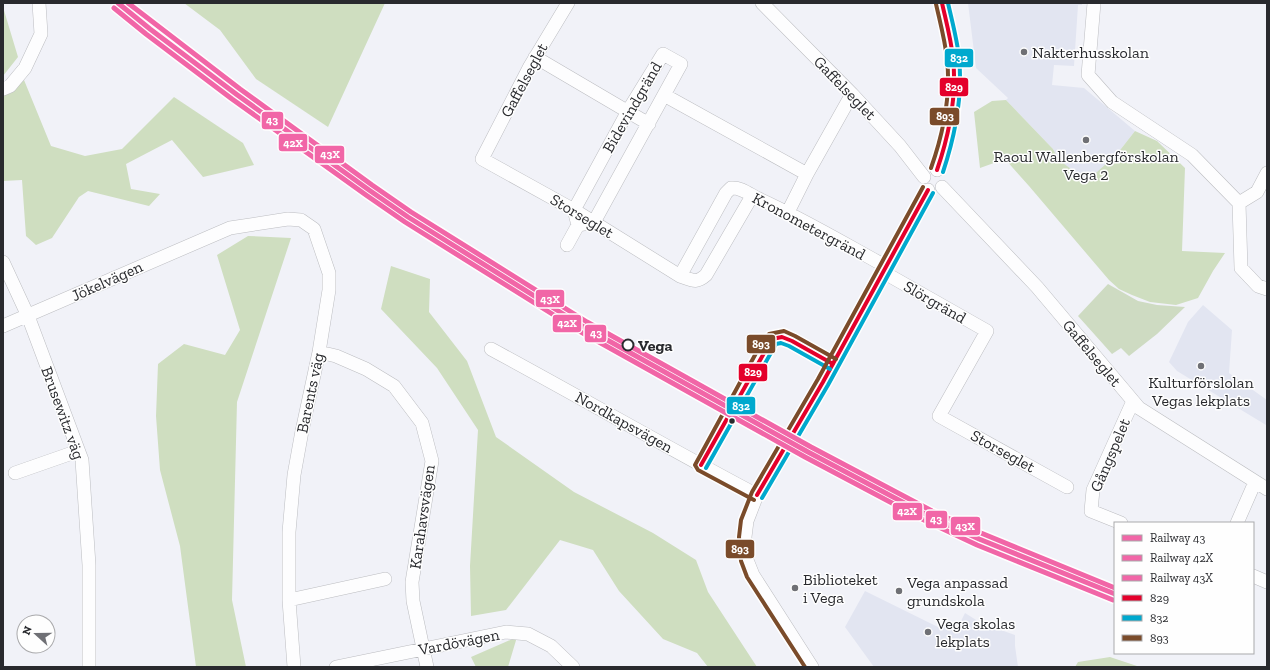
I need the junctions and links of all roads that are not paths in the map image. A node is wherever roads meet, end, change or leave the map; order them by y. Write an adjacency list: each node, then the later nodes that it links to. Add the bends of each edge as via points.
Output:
1 (39, 3): 7 (street, via 41,34 25,68 10,86)
2 (568, 3): 6 (street, Gaffelseglet)
3 (762, 3): 8 (street, Gaffelseglet)
4 (942, 3): 13 (street, via 954,58 954,81 944,149)
5 (1094, 3): 20 (street, via 1088,75 1112,102 1192,155)
6 (535, 57): 10 (street); 12 (street, Gaffelseglet)
7 (3, 89)
8 (852, 94): 15 (street); 16 (street, Gaffelseglet, via 900,146)
9 (664, 95): 10 (street, Bidevindgränd, via 681,64 663,54); 11 (street, Bidevindgränd); 15 (street)
10 (628, 111): 11 (street); 21 (street, Bidevindgränd)
11 (649, 124): 23 (street, Bidevindgränd)
12 (482, 159): 21 (street, Storseglet)
13 (937, 170): 16 (street, via 930,171); 17 (street, via 942,175)
14 (1267, 173): 20 (street, via 1257,192)
15 (807, 174): 22 (street)
16 (924, 177): 18 (street, via 923,185)
17 (942, 187): 18 (street, via 937,191); 35 (street, Gaffelseglet, via 1037,287)
18 (928, 190): 28 (street)
19 (752, 196): 22 (street, Kronometergränd); 29 (street, Storseglet, via 706,275 701,280 693,281); 29 (street, Kronometergränd, via 738,188 731,188 726,193)
20 (1240, 203): 30 (street, via 1241,268 1258,286)
21 (574, 210): 23 (street, Storseglet); 24 (street)
22 (788, 212): 28 (street, Kronometergränd)
23 (594, 222): 24 (street); 29 (street, Storseglet)
24 (578, 225): 26 (street)
25 (212, 236): 31 (street, Jökelvägen); 34 (street, Barents väg, via 230,228 288,220 301,220 314,229 329,273 329,290)
26 (567, 245)
27 (3, 262): 31 (street, Brusewitz väg)
28 (885, 270): 36 (street, Slörgränd, via 987,331); 42 (street)
29 (680, 276)
30 (1267, 289)
31 (28, 316): 32 (street, Jökelvägen); 37 (street, Brusewitz väg)
32 (3, 326)
33 (491, 349): 42 (street, Nordkapsvägen)
34 (319, 352): 48 (street, Barents väg, via 294,475 289,532); 49 (street, Karahavsvägen, via 366,368 394,386 422,423 432,461 412,582 413,601)
35 (1133, 401): 39 (street, Gaffelseglet); 43 (street, Gångspelet, via 1092,490 1091,511)
36 (939, 416): 40 (street, Storseglet)
37 (78, 451): 38 (street); 50 (street, Brusewitz väg, via 82,460 89,565)
38 (15, 473)
39 (1255, 482): 41 (street, Gaffelseglet); 44 (street)
40 (1067, 487)
41 (1267, 489)
42 (758, 494): 55 (street, via 747,521 747,560 753,575)
43 (1118, 522)
44 (1237, 522)
45 (1254, 576): 47 (street)
46 (385, 579): 48 (street)
47 (1267, 582)
48 (289, 600): 51 (street, Barents väg)
49 (423, 649): 52 (street, Vardövägen); 53 (street, Karahavsvägen); 54 (street, Vardövägen, via 506,632 528,634 551,646)
50 (89, 667)
51 (294, 667)
52 (336, 667)
53 (427, 667)
54 (572, 667)
55 (812, 667)

